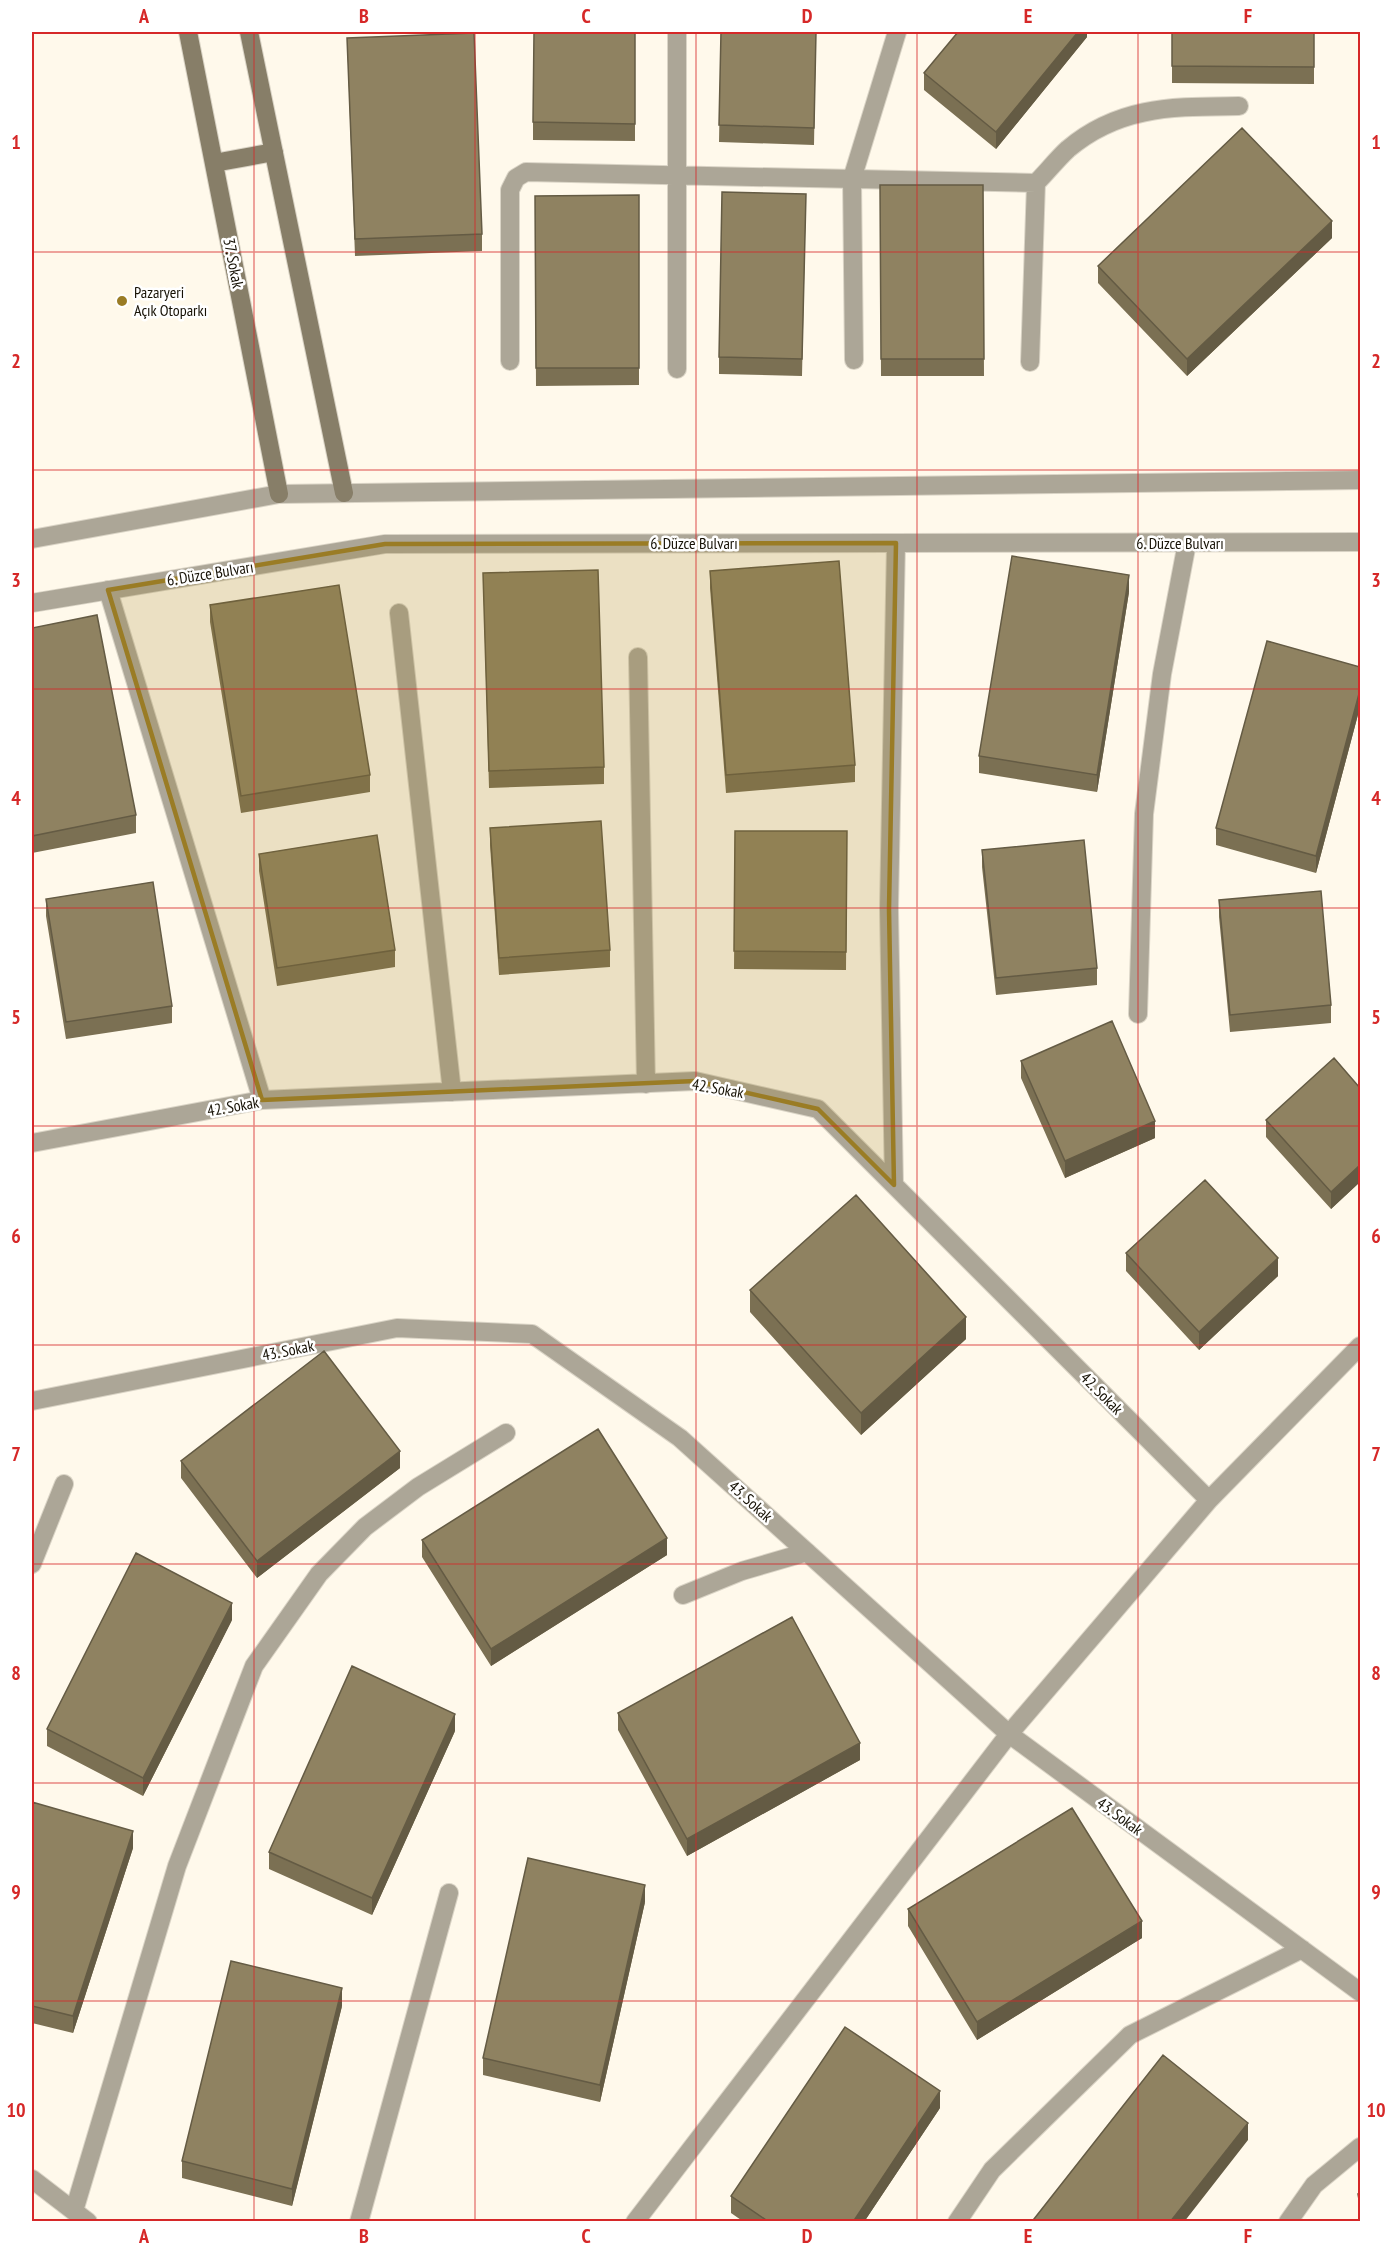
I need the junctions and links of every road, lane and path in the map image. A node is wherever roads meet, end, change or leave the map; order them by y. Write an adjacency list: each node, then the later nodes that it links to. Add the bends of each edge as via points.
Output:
1 (188, 32): 7 (main road, 37. Sokak)
2 (249, 32): 6 (main road)
3 (678, 32): 8 (street)
4 (897, 32): 9 (street)
5 (1239, 106): 10 (street, via 1167,107 1138,113 1089,135)
6 (274, 152): 7 (main road); 16 (main road)
7 (214, 164): 17 (main road, 37. Sokak)
8 (677, 174): 9 (street); 12 (street, via 537,171 516,178 510,190); 14 (street)
9 (852, 179): 10 (street); 11 (street)
10 (1036, 183): 13 (street)
11 (854, 360)
12 (510, 361)
13 (1030, 362)
14 (677, 369)
15 (1360, 480): 16 (street)
16 (344, 493): 17 (street)
17 (279, 494): 18 (street)
18 (32, 539)
19 (1360, 542): 21 (street, 6. Düzce Bulvarı)
20 (896, 543): 21 (street, 6. Düzce Bulvarı); 22 (street, 6. Düzce Bulvarı, via 385,544); 31 (street, via 889,909)
21 (1187, 543): 26 (street, via 1162,674 1144,814)
22 (108, 590): 23 (street, 6. Düzce Bulvarı); 29 (street)
23 (32, 603)
24 (399, 613): 28 (street)
25 (638, 657): 27 (street)
26 (1138, 1014)
27 (646, 1084): 28 (street, 42. Sokak); 31 (street, 42. Sokak, via 695,1081 818,1109)
28 (452, 1092): 29 (street, 42. Sokak)
29 (262, 1100): 30 (street, 42. Sokak)
30 (32, 1143)
31 (894, 1185): 36 (street, 42. Sokak)
32 (1360, 1346): 36 (street)
33 (32, 1401): 37 (street, 43. Sokak, via 397,1328 532,1334 680,1438)
34 (506, 1433): 46 (street, via 418,1487 365,1527 319,1574 254,1666 177,1866)
35 (64, 1484): 38 (street)
36 (1209, 1500): 40 (street)
37 (807, 1552): 39 (street, via 742,1571); 40 (street, 43. Sokak)
38 (32, 1564)
39 (683, 1595)
40 (1009, 1734): 42 (street, 43. Sokak); 48 (street)
41 (449, 1893): 47 (street)
42 (1302, 1949): 43 (street, 43. Sokak); 49 (street, via 1130,2035 992,2170)
43 (1360, 1992)
44 (1360, 2147): 50 (street, via 1314,2185)
45 (32, 2179): 46 (street)
46 (81, 2216)
47 (359, 2222)
48 (635, 2222)
49 (957, 2222)
50 (1288, 2222)

